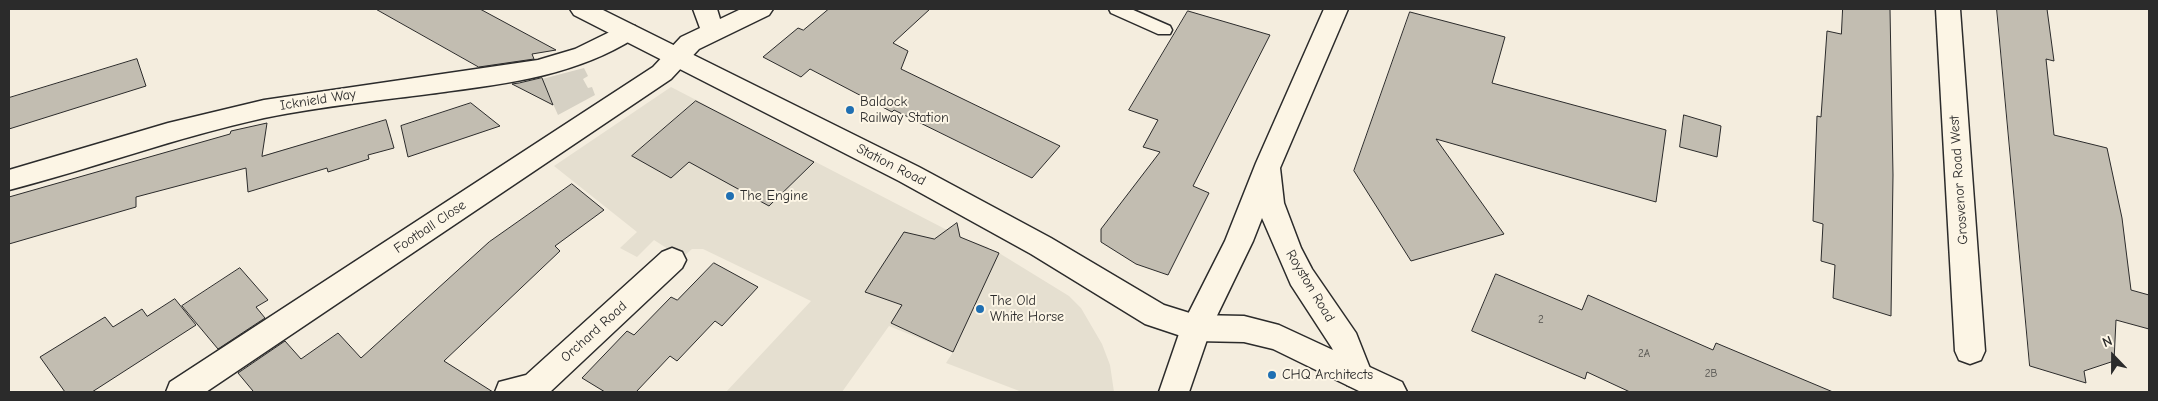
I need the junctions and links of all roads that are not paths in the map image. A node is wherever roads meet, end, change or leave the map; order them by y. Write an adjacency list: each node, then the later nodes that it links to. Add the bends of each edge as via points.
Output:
1 (582, 9): 8 (street, Station Road)
2 (705, 9): 9 (street)
3 (760, 9): 9 (street, Football Close)
4 (1117, 9): 7 (lane)
5 (1336, 9): 11 (street, Royston Road)
6 (1948, 9): 15 (street, Grosvenor Road West)
7 (1164, 30)
8 (626, 32): 10 (street, Station Road); 12 (street, Icknield Way, via 602,49 558,64 515,74 263,109)
9 (713, 32): 10 (street, Football Close, via 690,43)
10 (676, 58): 14 (street, Station Road, via 909,174 1041,246 1155,315); 18 (street, Football Close, via 662,73)
11 (1269, 163): 14 (street, Royston Road, via 1239,240); 16 (street, Royston Road, via 1270,203 1287,248 1301,277 1345,342)
12 (9, 180)
13 (672, 260): 17 (street, Orchard Road)
14 (1196, 328): 16 (street, Station Road, via 1244,329 1280,338); 19 (street, Royston Road)
15 (1970, 351)
16 (1358, 376): 20 (street, Station Road)
17 (530, 390)
18 (181, 392)
19 (1174, 392)
20 (1391, 392)

